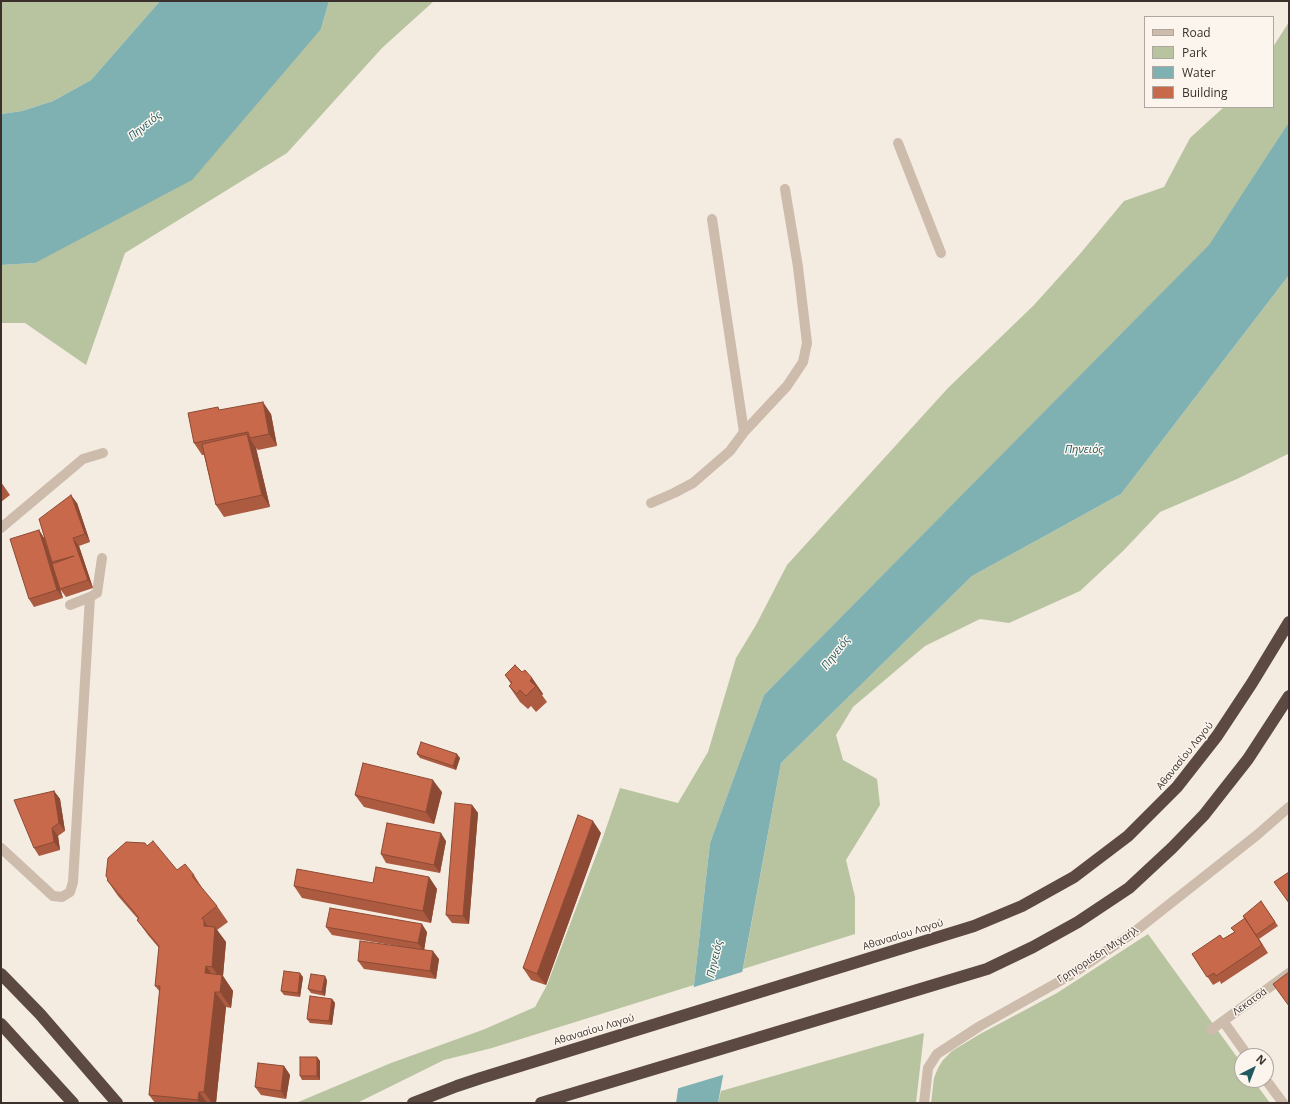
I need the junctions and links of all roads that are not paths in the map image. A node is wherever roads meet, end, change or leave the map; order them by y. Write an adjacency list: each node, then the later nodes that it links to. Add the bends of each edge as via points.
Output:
1 (898, 143): 4 (street)
2 (785, 189): 5 (street, via 807,343 803,362 787,386)
3 (712, 219): 5 (street)
4 (941, 253)
5 (744, 432): 7 (street, via 730,451 693,483)
6 (103, 453): 8 (street, via 84,459)
7 (652, 503)
8 (1, 528)
9 (102, 558): 10 (street, via 97,592)
10 (90, 597): 11 (street); 15 (street, via 73,882 70,892 62,897 52,896)
11 (70, 605)
12 (1289, 622): 25 (highway, Αθανασίου Λαγού, via 1217,736 1177,787 1128,836 1074,877 1022,906 974,926 481,1078)
13 (1289, 696): 26 (highway, via 1248,759 1204,815 1172,848 1129,888 1078,922 1033,947 987,969)
14 (1289, 808): 27 (street, Γρηγοριάδη Μιχαήλ, via 1133,933 1069,976 980,1026 937,1054 928,1068)
15 (1, 848)
16 (1289, 973): 18 (street, Λεκατσά)
17 (1, 974): 24 (highway, via 40,1014)
18 (1223, 1021): 20 (street, Λεκατσά); 21 (street)
19 (1, 1024): 23 (highway)
20 (1211, 1030)
21 (1242, 1048)
22 (1272, 1088): 28 (street)
23 (73, 1103)
24 (117, 1103)
25 (413, 1103)
26 (541, 1103)
27 (924, 1103)
28 (1283, 1103)

